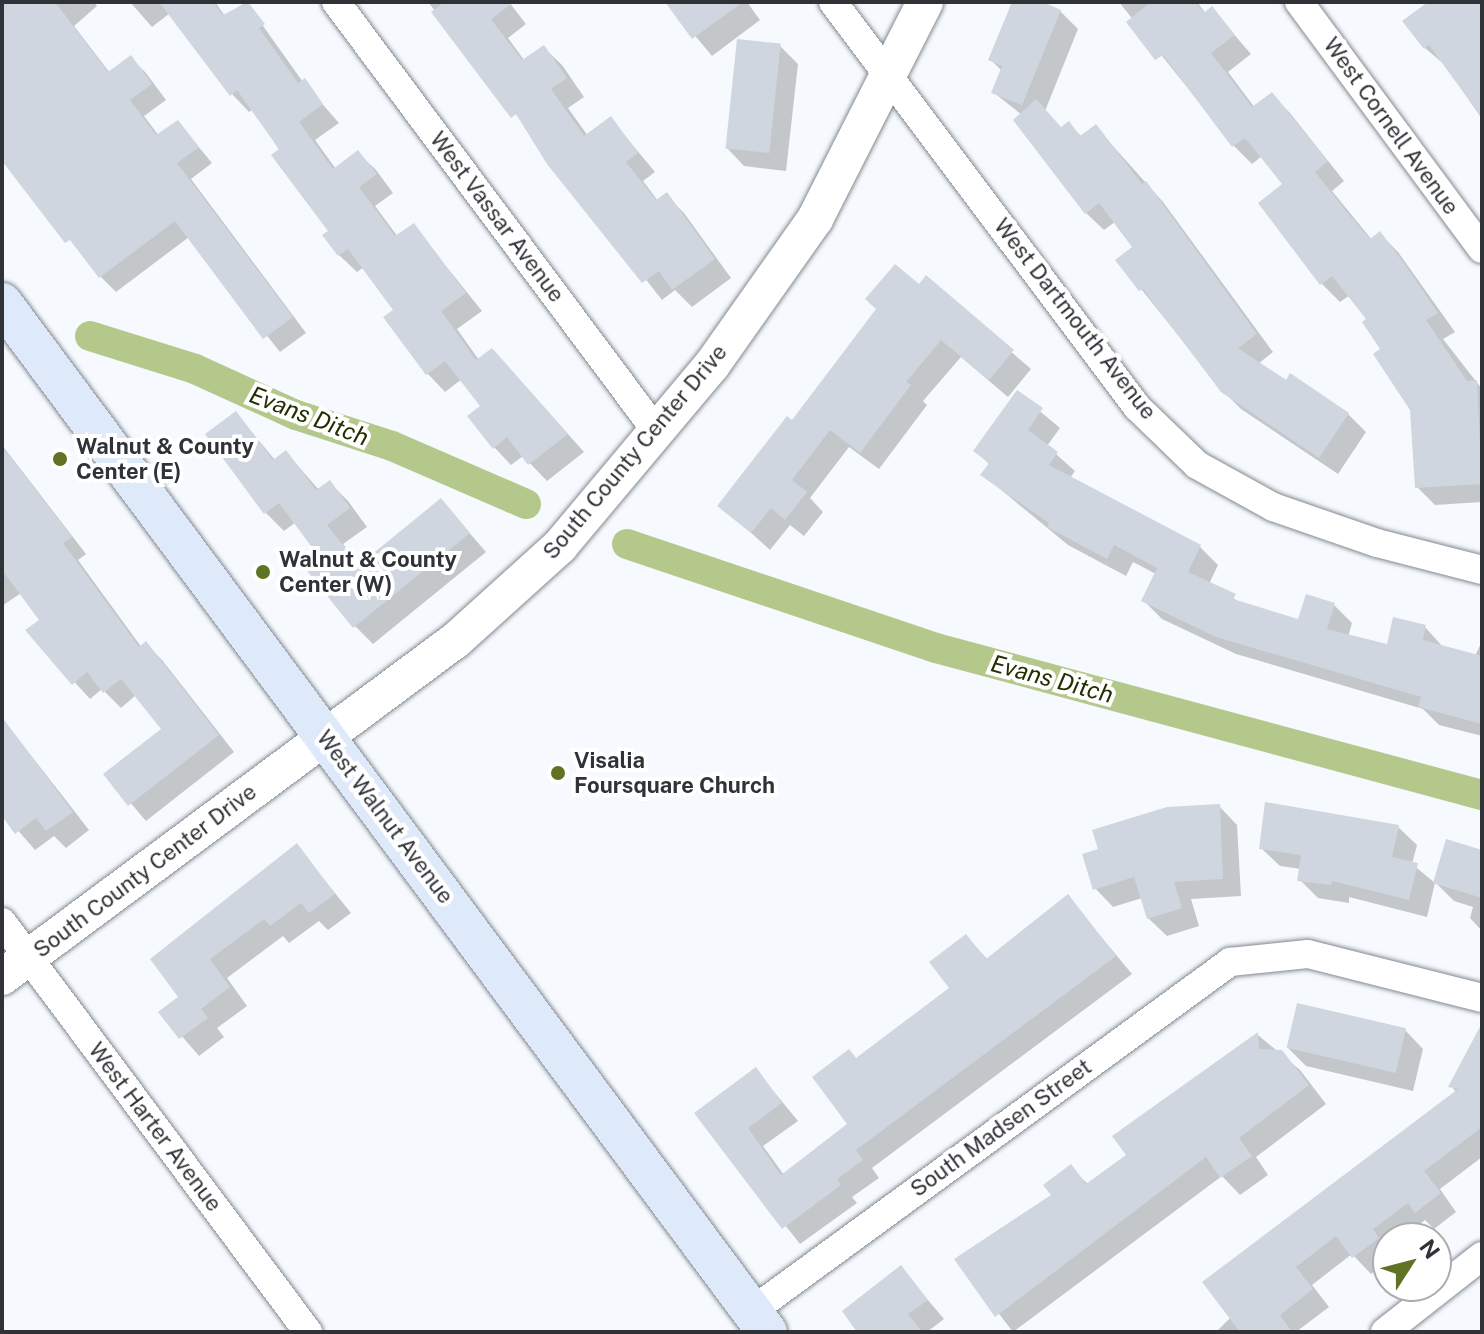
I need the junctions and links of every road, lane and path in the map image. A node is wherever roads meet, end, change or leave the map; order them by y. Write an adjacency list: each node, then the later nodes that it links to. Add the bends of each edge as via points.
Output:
1 (336, 2): 8 (street, West Vassar Avenue)
2 (833, 2): 5 (street, West Dartmouth Avenue)
3 (925, 2): 5 (street, South County Center Drive)
4 (1299, 2): 6 (street, West Cornell Avenue)
5 (890, 78): 8 (street, South County Center Drive, via 815,219 712,365); 9 (street, West Dartmouth Avenue, via 1137,407 1197,465 1273,507 1377,543)
6 (1482, 249)
7 (2, 303): 10 (main road, West Walnut Avenue)
8 (657, 432): 10 (street, South County Center Drive, via 560,546 456,640)
9 (1482, 570)
10 (325, 738): 12 (street, South County Center Drive); 15 (main road, West Walnut Avenue)
11 (2, 922): 12 (street, West Harter Avenue)
12 (15, 967): 16 (street, West Harter Avenue)
13 (1482, 998): 15 (street, South Madsen Street, via 1308,954 1255,956 1210,974)
14 (1482, 1256): 17 (street)
15 (759, 1321)
16 (308, 1332)
17 (1385, 1332)

